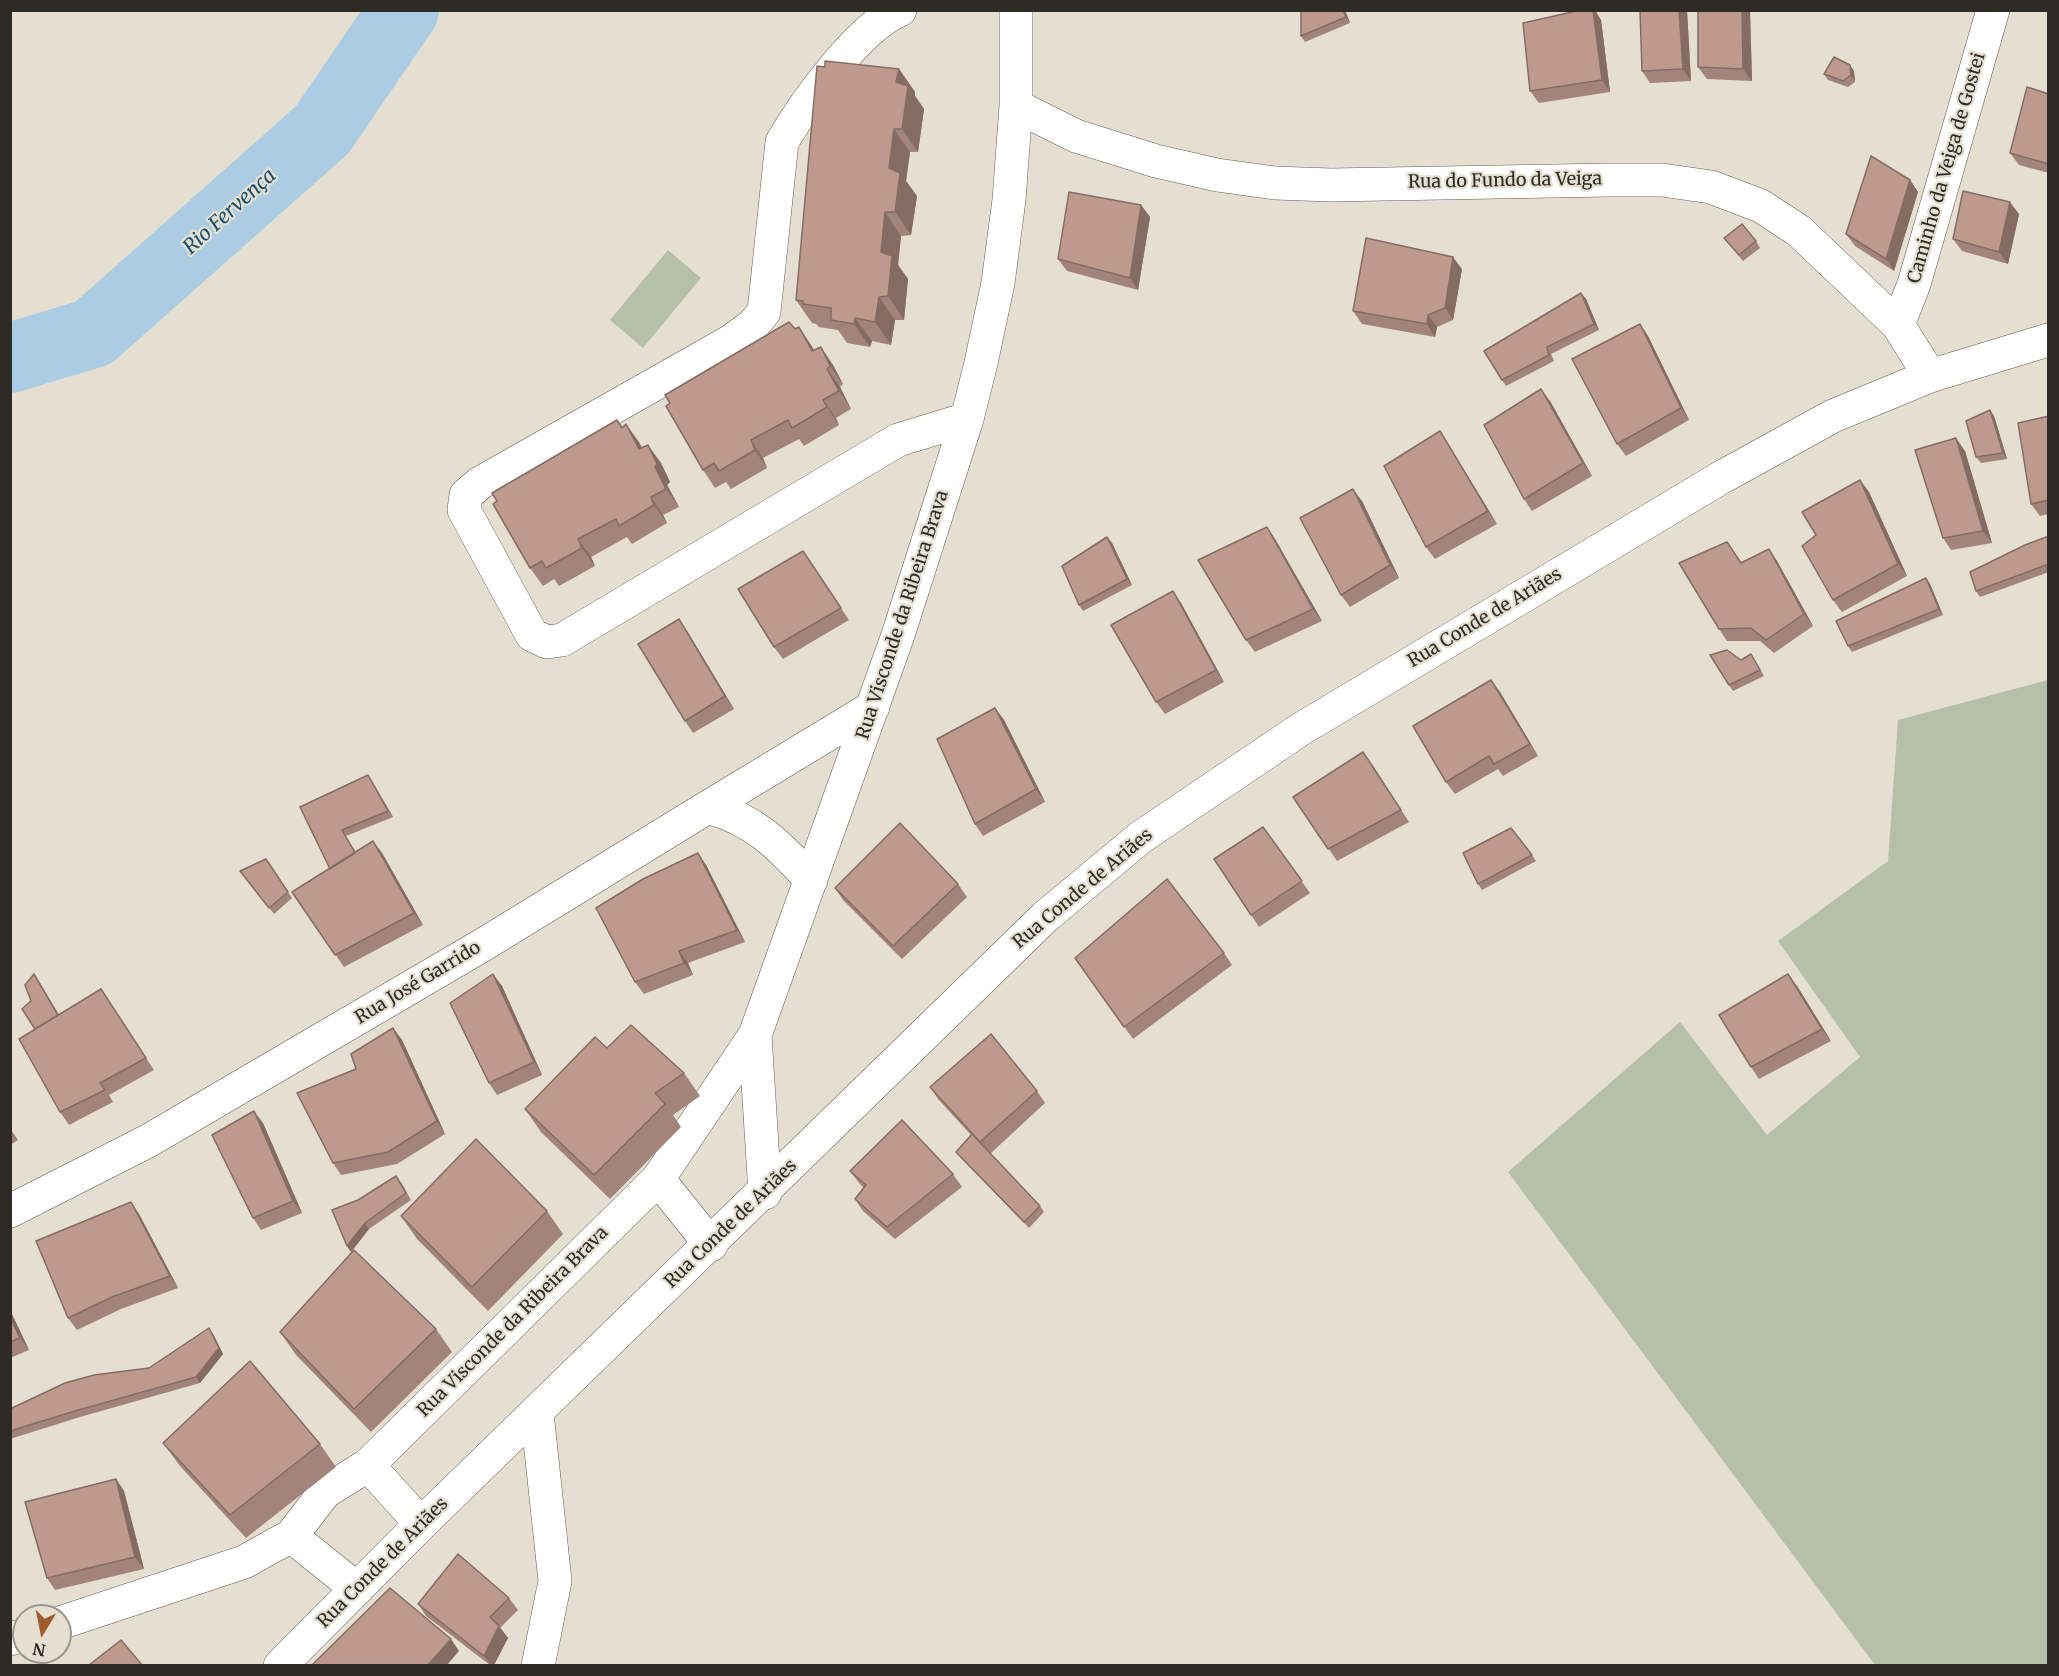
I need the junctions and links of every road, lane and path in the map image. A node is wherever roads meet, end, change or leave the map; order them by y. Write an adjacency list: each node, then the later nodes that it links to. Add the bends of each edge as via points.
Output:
1 (900, 10): 8 (street, via 872,27 844,57 782,142 764,312 753,325 480,483 466,495 464,510 532,635 547,642 562,640 898,440)
2 (1016, 10): 4 (street, Rua Visconde da Ribeira Brava)
3 (1993, 10): 5 (street, Caminho da Veiga de Gostei, via 1914,284)
4 (1016, 106): 5 (street, Rua do Fundo da Veiga, via 1076,136 1156,161 1275,183 1641,180 1711,187 1761,206 1799,231); 8 (street, Rua Visconde da Ribeira Brava, via 998,284)
5 (1898, 325): 7 (street, Rua do Fundo da Veiga)
6 (2049, 340): 7 (street, Rua Conde de Ariães)
7 (1930, 376): 14 (street, Rua Conde de Ariães, via 1833,416 1722,477 1301,729 1141,837 1045,917)
8 (967, 419): 9 (street, Rua Visconde da Ribeira Brava)
9 (873, 707): 10 (street, Rua José Garrido); 11 (street, Rua Visconde da Ribeira Brava)
10 (708, 807): 11 (street, via 751,823); 15 (street, Rua José Garrido, via 148,1141)
11 (811, 880): 12 (street, Rua Visconde da Ribeira Brava)
12 (755, 1035): 13 (street, Rua Visconde da Ribeira Brava); 14 (street)
13 (658, 1179): 16 (street); 18 (street, Rua Visconde da Ribeira Brava)
14 (765, 1193): 16 (street, Rua Conde de Ariães)
15 (10, 1211)
16 (711, 1245): 17 (street, Rua Conde de Ariães)
17 (537, 1413): 19 (street, Rua Conde de Ariães); 24 (street, via 555,1581)
18 (368, 1465): 19 (street); 20 (street, Rua Visconde da Ribeira Brava, via 325,1492)
19 (421, 1524): 21 (street, Rua Conde de Ariães)
20 (291, 1536): 21 (street); 22 (street, Rua Visconde da Ribeira Brava, via 244,1562)
21 (357, 1588): 23 (street, Rua Conde de Ariães)
22 (72, 1619)
23 (280, 1665)
24 (538, 1665)

